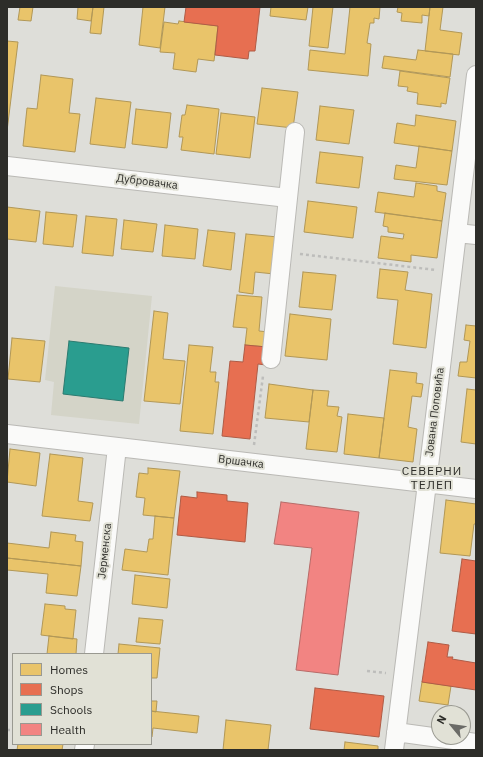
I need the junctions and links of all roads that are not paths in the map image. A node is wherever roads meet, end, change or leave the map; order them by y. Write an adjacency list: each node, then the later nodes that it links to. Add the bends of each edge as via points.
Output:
1 (476, 75): 5 (street, Јована Поповића)
2 (295, 132): 4 (street)
3 (7, 166): 4 (street, Дубровачка)
4 (288, 198): 7 (street)
5 (457, 233): 6 (street); 10 (street, Јована Поповића)
6 (476, 235)
7 (271, 359)
8 (7, 434): 9 (street, Вршачка)
9 (116, 447): 10 (street, Вршачка); 12 (street, Јерменска)
10 (426, 483): 11 (street, Вршачка); 13 (street, Јована Поповића)
11 (476, 489)
12 (94, 653)
13 (396, 732): 14 (street); 15 (street, Јована Поповића)
14 (476, 743)
15 (394, 750)

